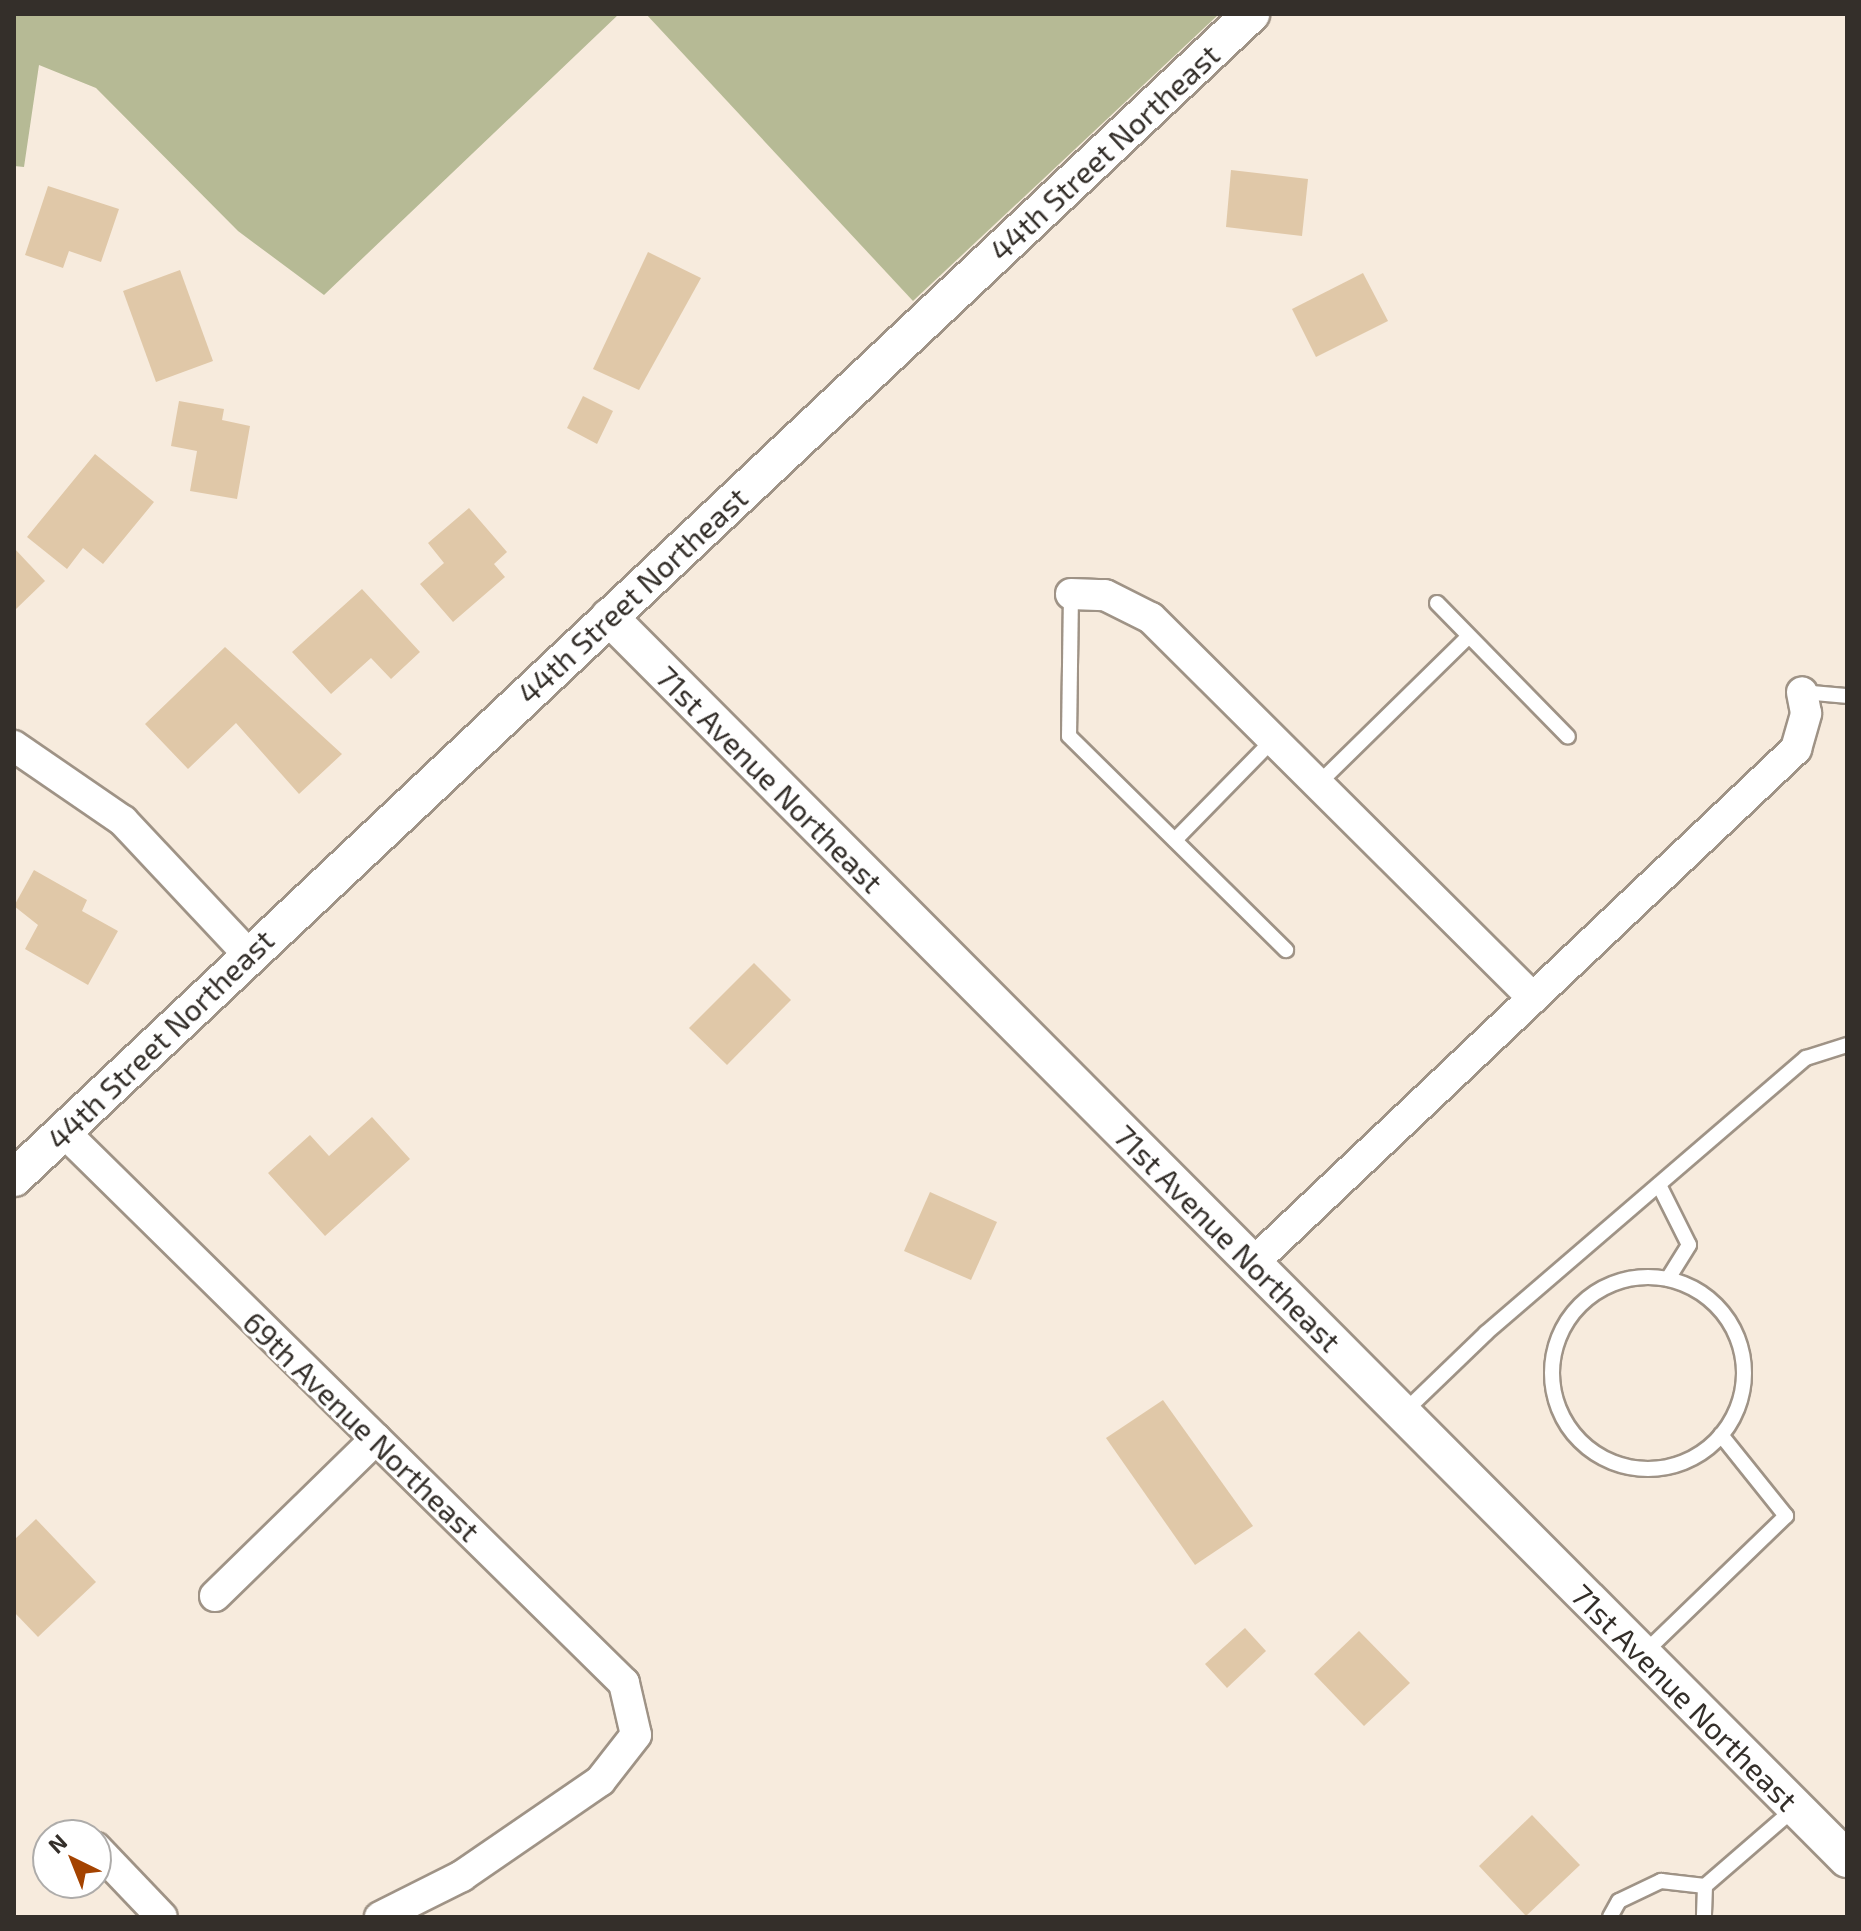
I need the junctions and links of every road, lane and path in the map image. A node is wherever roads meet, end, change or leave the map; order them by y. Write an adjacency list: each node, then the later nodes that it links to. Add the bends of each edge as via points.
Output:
1 (1251, 14): 4 (street, 44th Street Northeast)
2 (1071, 594): 9 (street, via 1105,595 1151,618); 12 (lane, via 1069,736)
3 (1437, 603): 5 (lane)
4 (609, 617): 14 (street, 44th Street Northeast); 20 (street, 71st Avenue Northeast)
5 (1469, 636): 8 (lane); 11 (lane)
6 (1802, 692): 7 (lane); 15 (street, via 1806,713 1796,749)
7 (1847, 696)
8 (1568, 737)
9 (1273, 740): 11 (street); 12 (lane)
10 (14, 746): 14 (street, via 123,821)
11 (1318, 784): 15 (street)
12 (1175, 840): 13 (lane)
13 (1286, 950)
14 (248, 954): 17 (street, 44th Street Northeast)
15 (1533, 998): 20 (street)
16 (1847, 1045): 19 (lane, via 1806,1058)
17 (63, 1131): 18 (street, 44th Street Northeast); 24 (street, 69th Avenue Northeast)
18 (14, 1178)
19 (1659, 1185): 21 (lane, via 1689,1245); 22 (lane)
20 (1253, 1263): 22 (street, 71st Avenue Northeast)
21 (1668, 1279): 23 (lane, via 1701,1292 1725,1314 1740,1343 1741,1397); 23 (lane, via 1638,1277 1608,1285 1572,1315 1553,1357 1553,1388 1562,1418 1581,1443 1607,1460 1637,1469 1669,1468 1698,1456)
22 (1403, 1413): 26 (street, 71st Avenue Northeast)
23 (1721, 1435): 26 (lane, via 1786,1516)
24 (376, 1439): 25 (street); 32 (street, 69th Avenue Northeast, via 624,1683 636,1735 600,1781 462,1876)
25 (215, 1596)
26 (1643, 1654): 27 (street, 71st Avenue Northeast)
27 (1795, 1807): 28 (street, 71st Avenue Northeast); 30 (lane)
28 (1847, 1859)
29 (112, 1865): 31 (street)
30 (1705, 1886): 33 (lane, via 1661,1881 1637,1888); 34 (lane)
31 (162, 1917)
32 (380, 1917)
33 (1610, 1917)
34 (1704, 1917)

